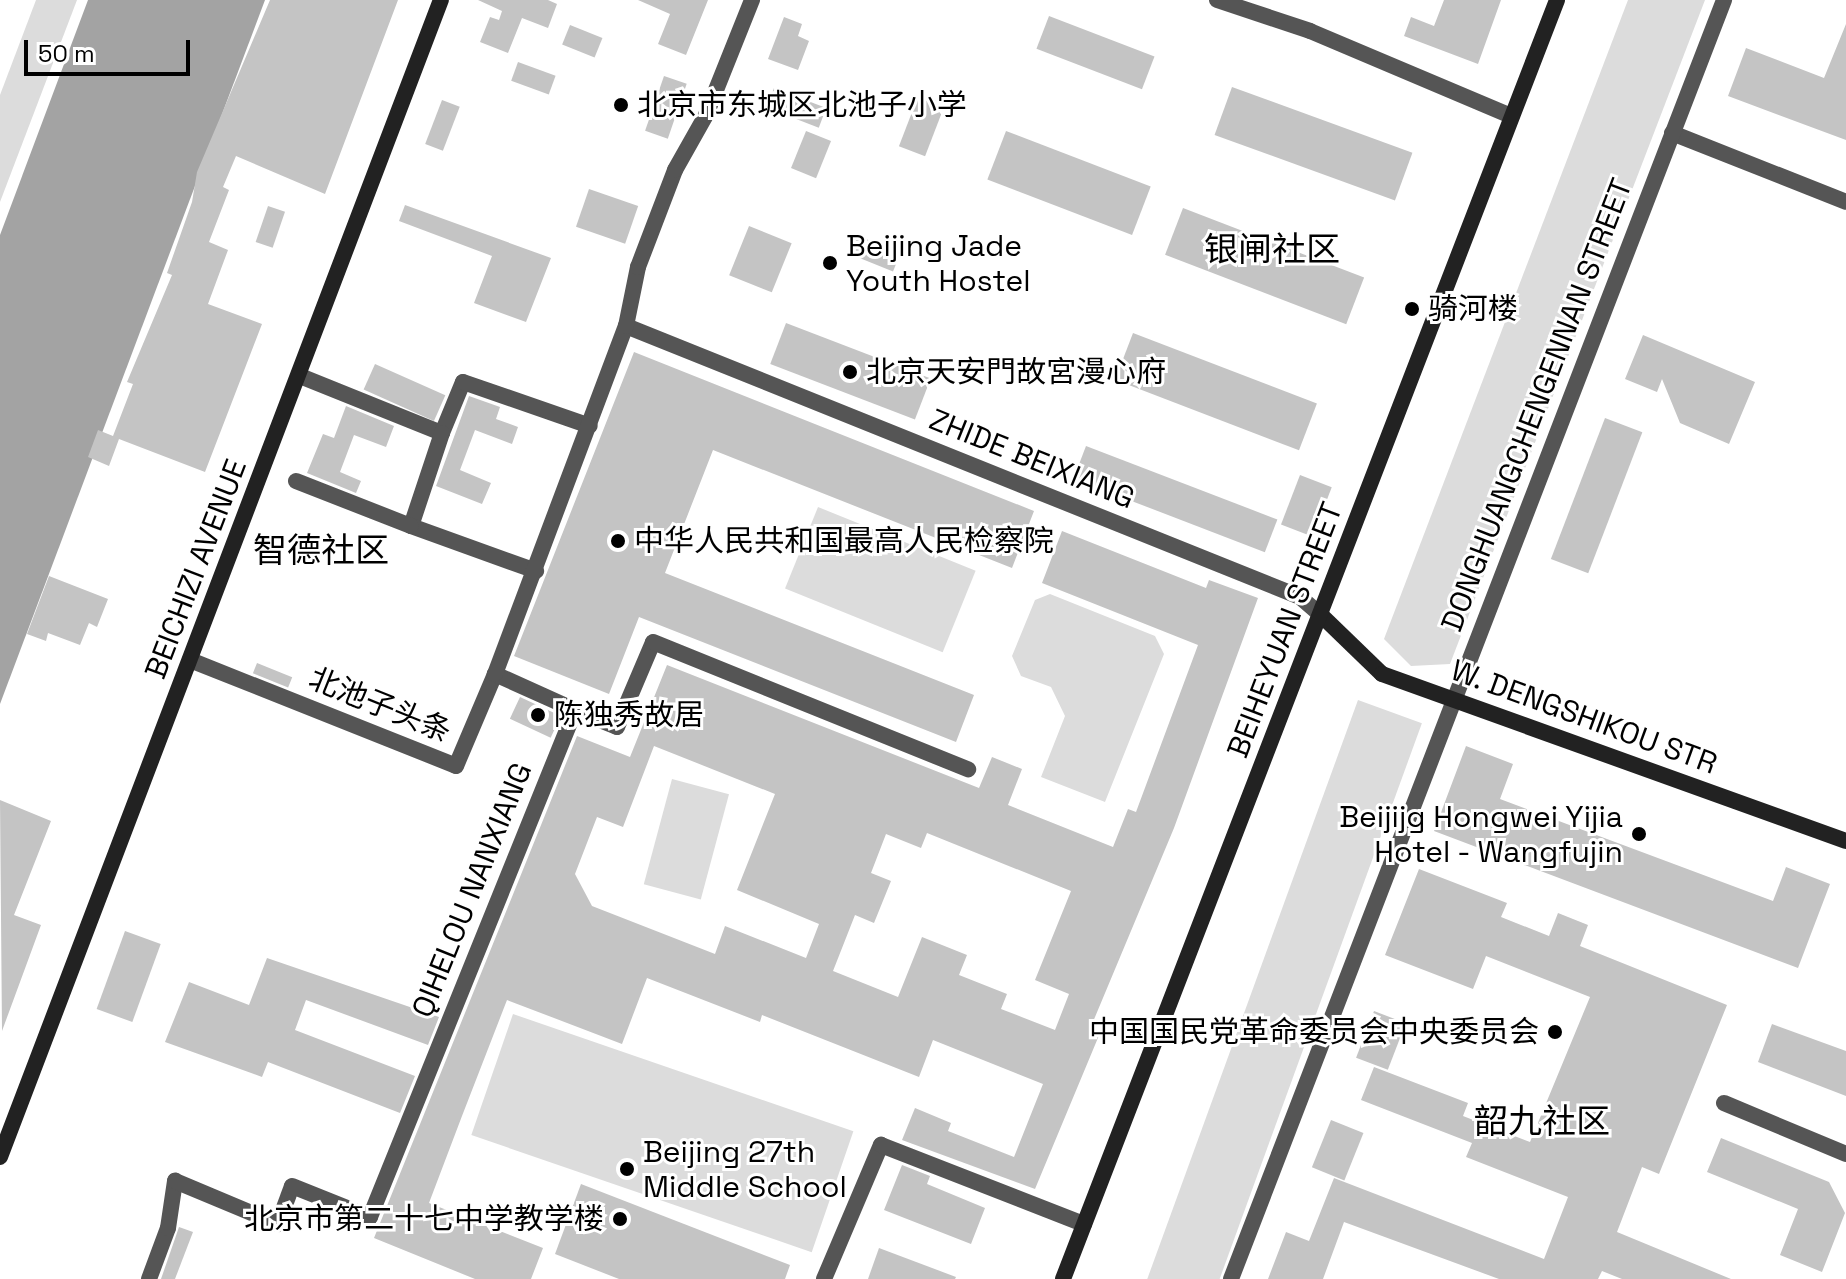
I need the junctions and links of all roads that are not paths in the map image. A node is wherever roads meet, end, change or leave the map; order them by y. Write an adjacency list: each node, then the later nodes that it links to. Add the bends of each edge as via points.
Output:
1 (441, 0): 10 (street, BEICHIZI AVENUE)
2 (752, 0): 9 (street, via 706,115 675,170 638,267)
3 (1217, 0): 6 (street, via 1310,31)
4 (1557, 0): 6 (street, BEIHEYUAN STREET)
5 (1724, 0): 7 (street, DONGHUANGCHENGENNAN STREET)
6 (1511, 116): 16 (street, BEIHEYUAN STREET)
7 (1672, 133): 8 (street); 19 (street, DONGHUANGCHENGENNAN STREET)
8 (1845, 199)
9 (626, 326): 11 (street); 16 (street, ZHIDE BEIXIANG, via 1300,597)
10 (300, 376): 12 (street); 17 (street, BEICHIZI AVENUE)
11 (590, 426): 12 (street, via 463,382); 15 (street)
12 (442, 433): 14 (street)
13 (296, 481): 14 (street)
14 (411, 526): 15 (street)
15 (536, 571): 18 (street)
16 (1322, 616): 19 (street, W. DENGSHIKOU STR, via 1382,674); 26 (street, BEIHEYUAN STREET)
17 (190, 660): 18 (street, 北池子头条, via 456,766); 25 (street, BEICHIZI AVENUE)
18 (495, 674): 20 (street)
19 (1454, 701): 22 (street, W. DENGSHIKOU STR); 30 (street, DONGHUANGCHENGENNAN STREET)
20 (575, 710): 21 (street, via 617,727 653,642); 27 (street, QIHELOU NANXIANG, via 370,1217 292,1186 278,1224 175,1181 168,1228)
21 (968, 769)
22 (1846, 841)
23 (1724, 1103): 24 (street)
24 (1846, 1154)
25 (0, 1157)
26 (1084, 1224): 28 (street, via 881,1145); 29 (street, BEIHEYUAN STREET)
27 (149, 1279)
28 (824, 1279)
29 (1063, 1279)
30 (1231, 1279)

